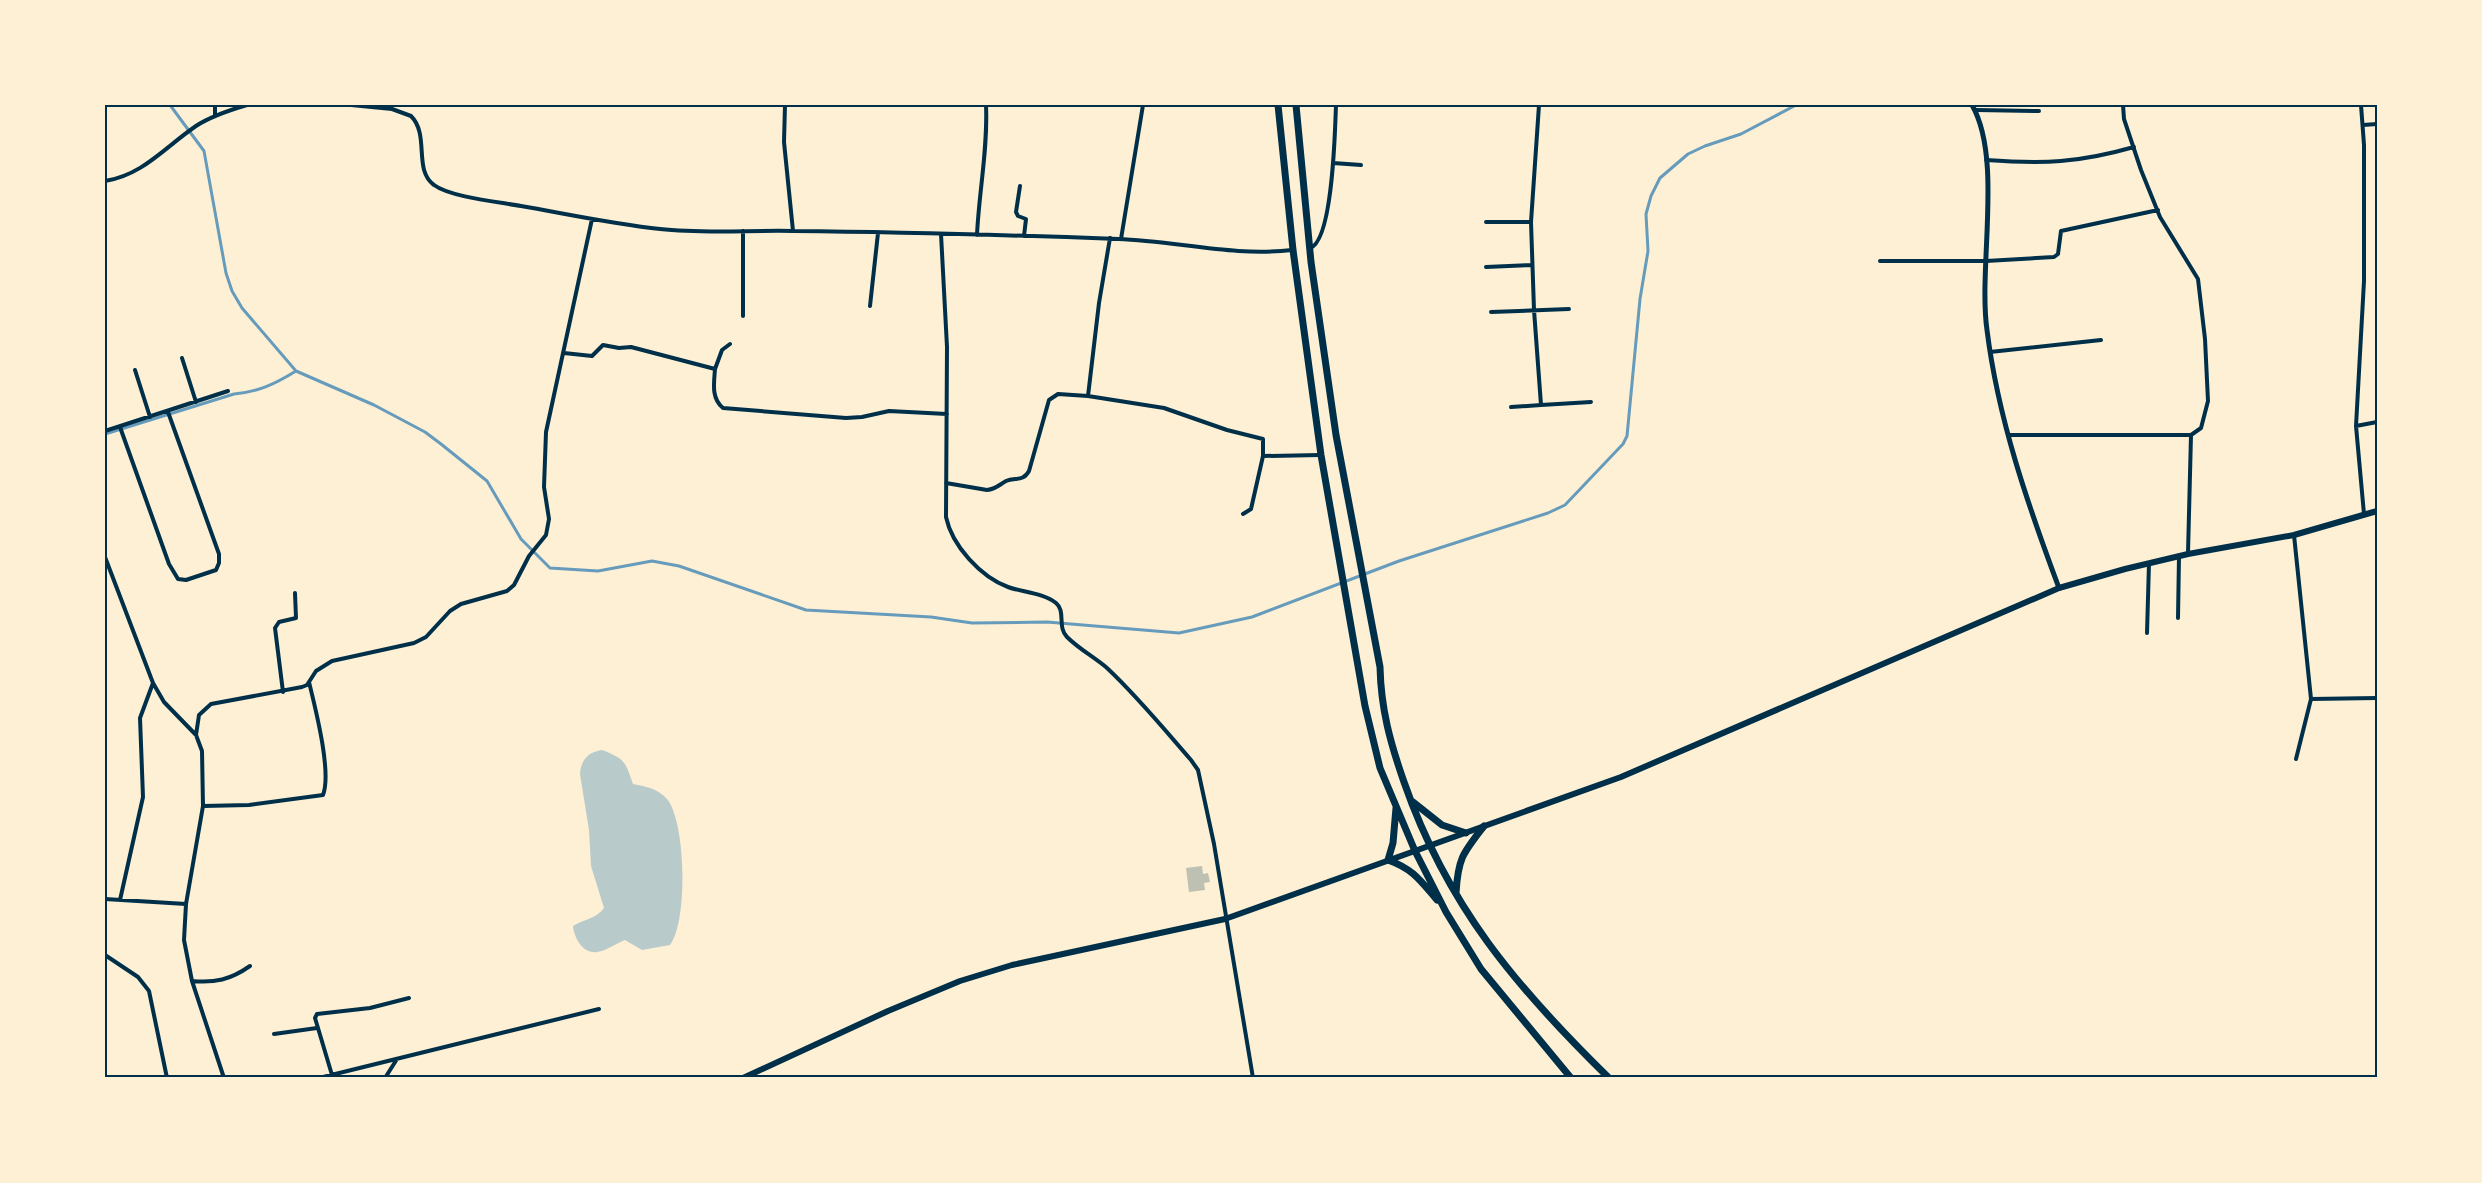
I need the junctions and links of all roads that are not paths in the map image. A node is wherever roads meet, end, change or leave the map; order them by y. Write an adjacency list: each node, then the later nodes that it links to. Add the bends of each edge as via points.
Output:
1 (215, 105): 16 (street)
2 (247, 105): 16 (street)
3 (351, 105): 13 (street)
4 (785, 105): 30 (street, via 784,142)
5 (986, 105): 33 (street, via 987,134)
6 (1143, 105): 36 (street)
7 (1278, 105): 38 (highway)
8 (1296, 105): 37 (highway)
9 (1336, 105): 21 (street)
10 (1539, 105): 28 (street)
11 (2123, 105): 19 (street)
12 (2361, 105): 18 (street)
13 (392, 107): 26 (street, via 417,123 426,174 434,185 492,201)
14 (1974, 108): 15 (street); 20 (street, via 1982,127)
15 (2039, 111)
16 (215, 117): 23 (street, via 197,125 137,171)
17 (2377, 124): 18 (street)
18 (2363, 125): 65 (street, via 2364,281)
19 (2134, 147): 20 (street, via 2066,162); 25 (street)
20 (1986, 159): 40 (street)
21 (1333, 163): 22 (street); 37 (street, via 1320,240)
22 (1361, 165)
23 (105, 181)
24 (1020, 186): 34 (street, via 1016,212 1026,219)
25 (2158, 210): 40 (street, via 2061,231 2055,257); 69 (street, via 2198,279 2201,297 2208,401 2201,428)
26 (592, 219): 29 (street, via 670,230); 51 (street)
27 (1486, 222): 28 (street)
28 (1531, 222): 41 (street)
29 (743, 231): 30 (street); 47 (street)
30 (793, 231): 31 (street)
31 (878, 233): 32 (street); 43 (street)
32 (941, 234): 33 (street); 62 (street)
33 (977, 235): 34 (street)
34 (1024, 236): 35 (street)
35 (1110, 238): 36 (street); 56 (street)
36 (1121, 239): 38 (street, via 1233,251)
37 (1310, 248): 92 (highway, via 1336,435 1380,667 1383,708)
38 (1293, 250): 70 (highway)
39 (1880, 261): 40 (street)
40 (1986, 261): 50 (street, via 1984,305)
41 (1532, 265): 42 (street); 45 (street)
42 (1486, 267)
43 (870, 306)
44 (1569, 309): 45 (street)
45 (1534, 310): 46 (street); 59 (street)
46 (1491, 312)
47 (743, 316)
48 (2101, 340): 50 (street)
49 (730, 344): 53 (street, via 722,350)
50 (1990, 352): 68 (street)
51 (564, 353): 53 (street, via 592,356 603,345 631,347); 85 (street, via 546,432 544,487 549,527 514,585 507,591 461,604 426,637 414,643 324,664)
52 (182, 358): 57 (street)
53 (715, 369): 62 (street, via 716,402 723,408 846,418 889,411)
54 (135, 370): 63 (street)
55 (228, 392): 57 (street)
56 (1088, 396): 71 (street, via 1164,408 1227,430 1261,437); 72 (street, via 1052,396 1029,471 1023,478 987,490)
57 (196, 402): 61 (street)
58 (1591, 402): 59 (street)
59 (1541, 405): 60 (street)
60 (1511, 407)
61 (168, 412): 63 (street); 66 (street, via 219,555 216,570 186,580 176,577)
62 (947, 414): 72 (street)
63 (150, 417): 66 (street)
64 (2377, 422): 65 (street)
65 (2356, 426): 75 (street)
66 (120, 428): 67 (street)
67 (105, 431)
68 (2009, 435): 69 (street); 81 (street, via 2026,498)
69 (2191, 435): 77 (street)
70 (1321, 455): 71 (street); 93 (highway, via 1365,706 1380,768)
71 (1263, 456): 74 (street, via 1251,509)
72 (946, 483): 105 (street, via 946,518 955,542 978,567 1006,586 1055,602 1066,636 1138,700 1198,770)
73 (2377, 511): 75 (main road)
74 (1243, 514)
75 (2364, 514): 76 (main road)
76 (2294, 535): 77 (main road); 89 (street)
77 (2188, 554): 78 (main road)
78 (2179, 556): 80 (main road); 83 (street)
79 (105, 557): 86 (street)
80 (2149, 563): 81 (main road); 84 (street)
81 (2059, 588): 95 (main road, via 1621,777)
82 (295, 593): 87 (street, via 296,618 279,622 275,628)
83 (2178, 618)
84 (2147, 633)
85 (309, 682): 87 (street); 94 (street, via 322,744 323,795 249,805)
86 (153, 683): 90 (street, via 164,702); 102 (street, via 140,718 142,797)
87 (283, 692): 90 (street, via 211,704 199,715)
88 (2377, 698): 89 (street)
89 (2311, 699): 91 (street)
90 (196, 735): 94 (street, via 202,751)
91 (2296, 759)
92 (1410, 801): 96 (highway, via 1442,825); 97 (highway)
93 (1396, 802): 98 (highway); 99 (highway)
94 (203, 806): 103 (street)
95 (1484, 826): 96 (main road); 100 (highway, via 1459,863)
96 (1466, 833): 97 (main road)
97 (1429, 846): 98 (main road); 100 (highway)
98 (1415, 850): 99 (main road); 104 (highway)
99 (1388, 860): 104 (highway, via 1416,875); 105 (main road)
100 (1456, 894): 122 (highway, via 1519,984)
101 (105, 899): 102 (street)
102 (120, 900): 103 (street)
103 (186, 904): 108 (street, via 184,940)
104 (1446, 912): 121 (highway, via 1481,969)
105 (1225, 919): 119 (main road, via 1012,965 960,981); 120 (street)
106 (105, 955): 115 (street, via 138,977 149,991)
107 (250, 966): 108 (street, via 231,978)
108 (192, 981): 116 (street)
109 (409, 998): 111 (street, via 370,1008 317,1014)
110 (599, 1009): 113 (street)
111 (317, 1028): 112 (street); 114 (street)
112 (274, 1034)
113 (397, 1058): 114 (street); 118 (street)
114 (332, 1075): 117 (street)
115 (167, 1078)
116 (224, 1078)
117 (319, 1078)
118 (385, 1078)
119 (743, 1078)
120 (1252, 1078)
121 (1570, 1078)
122 (1609, 1078)

